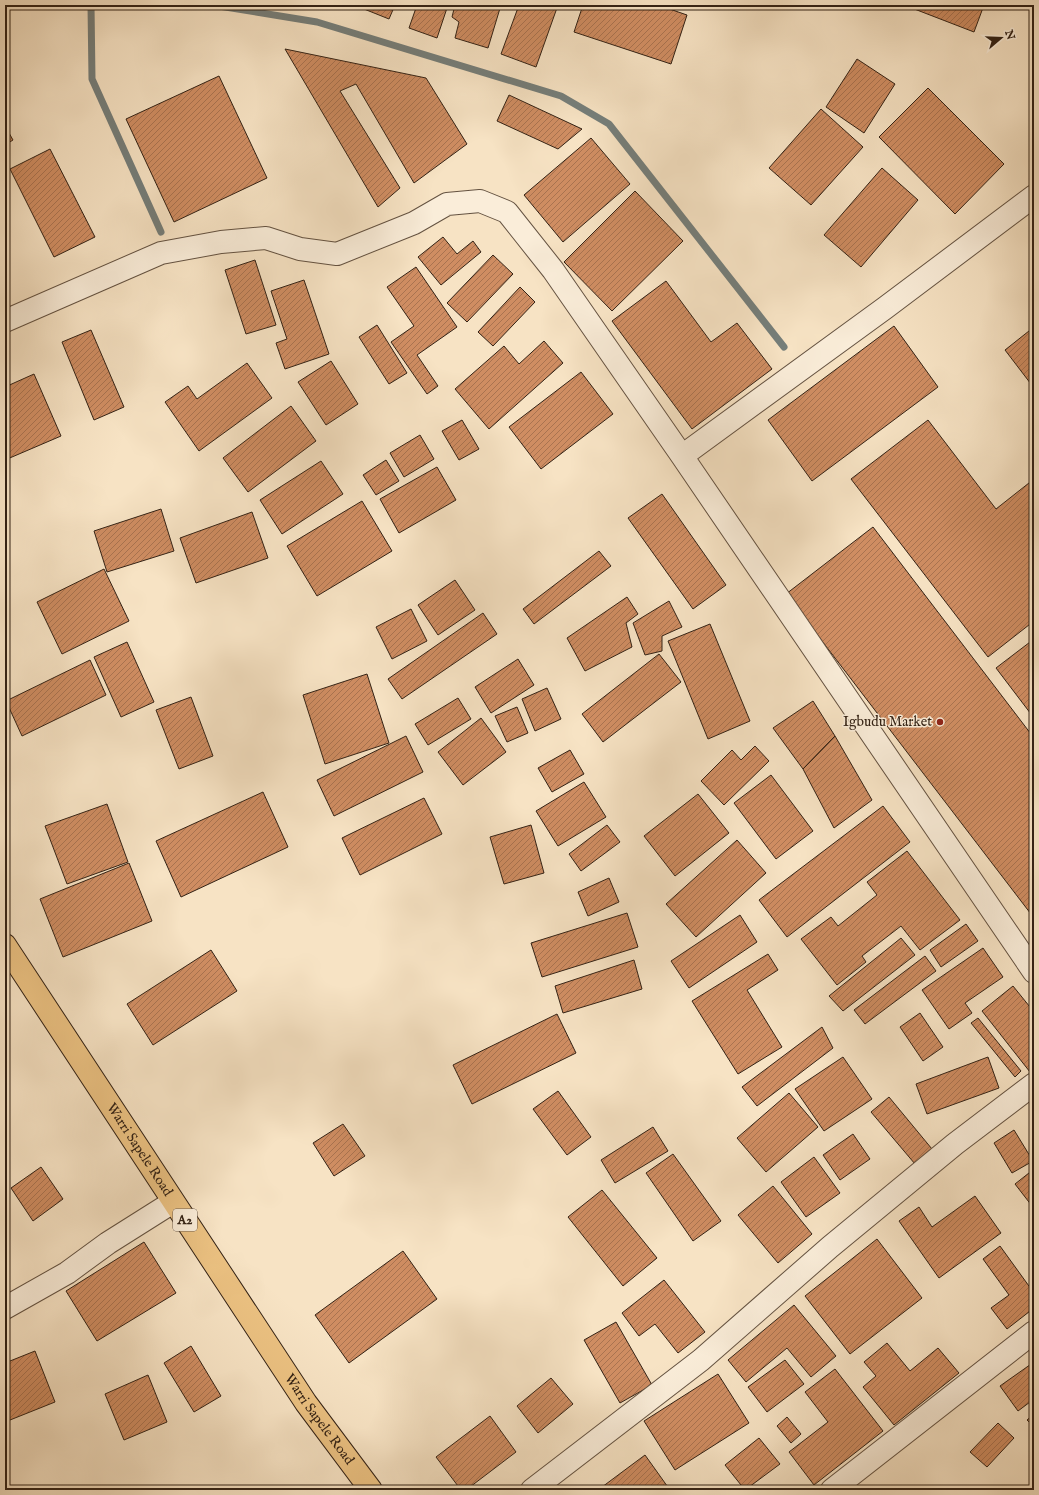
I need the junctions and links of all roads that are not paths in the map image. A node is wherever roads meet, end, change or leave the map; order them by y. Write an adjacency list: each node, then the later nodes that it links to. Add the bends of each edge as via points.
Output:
1 (1034, 196): 3 (street)
2 (5, 321): 3 (street, via 161,253 221,242 266,238 300,249 337,254 414,222 448,204 480,201 508,212 553,270)
3 (682, 456): 5 (street)
4 (5, 945): 7 (highway, Warri Sapele Road / A2)
5 (1034, 972)
6 (1034, 1084): 11 (street, via 955,1144 830,1247 700,1360)
7 (173, 1202): 8 (street, via 108,1243 67,1273); 10 (highway, Warri Sapele Road / A2, via 306,1403)
8 (5, 1308)
9 (1034, 1332): 12 (street)
10 (371, 1490)
11 (532, 1490)
12 (832, 1490)

